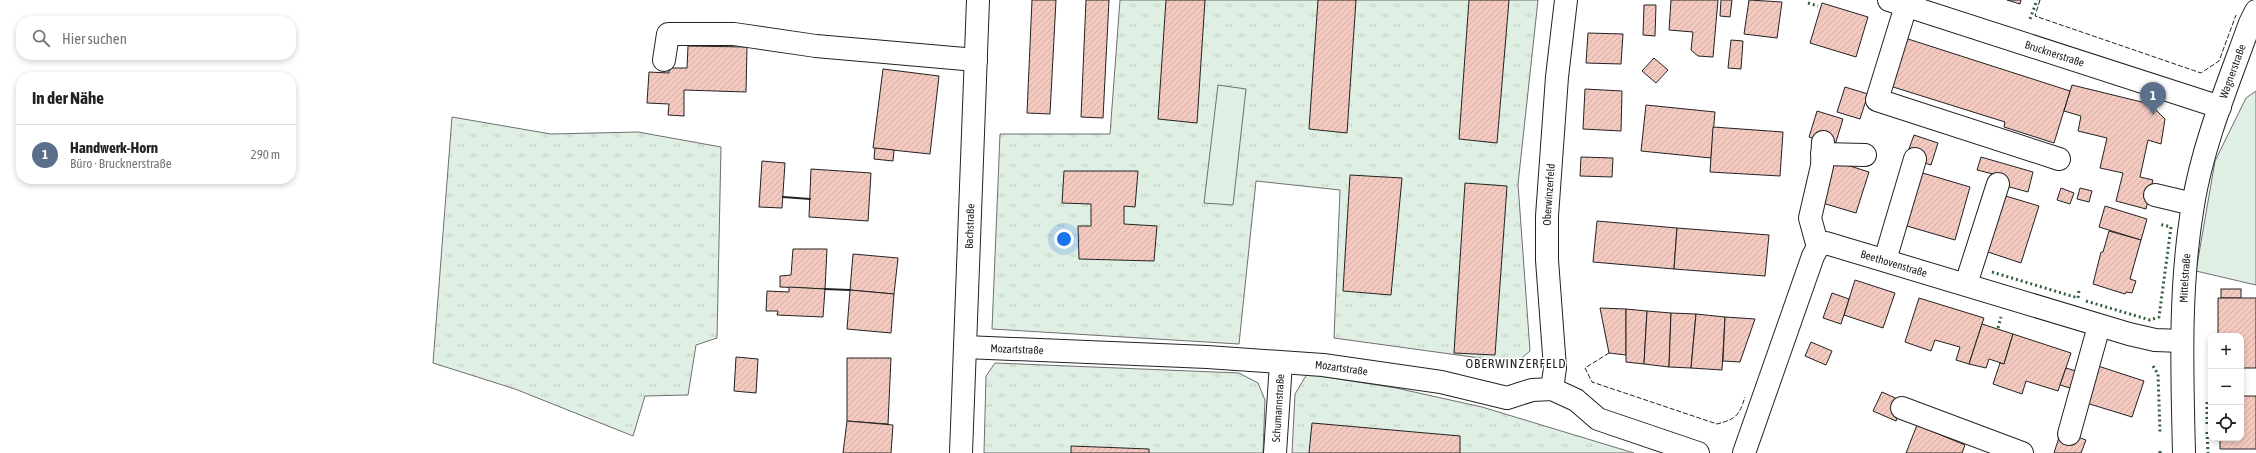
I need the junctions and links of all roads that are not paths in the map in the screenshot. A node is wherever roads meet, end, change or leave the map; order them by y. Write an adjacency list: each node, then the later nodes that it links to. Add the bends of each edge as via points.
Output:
1 (978, 0): 6 (street, Bachstraße)
2 (1566, 0): 21 (street, Oberwinzerfeld, via 1557,77 1547,216 1547,260 1555,368)
3 (1898, 3): 7 (street, Brucknerstraße); 9 (street, via 1877,100)
4 (2251, 16): 7 (street, Wagnerstraße)
5 (664, 60): 6 (street, via 668,34 734,34 816,46)
6 (976, 60): 19 (street, Bachstraße)
7 (2220, 107): 13 (street, Mittelstraße)
8 (1865, 155): 14 (street, via 1823,148 1810,218)
9 (2059, 159)
10 (1915, 160): 15 (street)
11 (1998, 184): 16 (street)
12 (2155, 195): 13 (street)
13 (2193, 204): 18 (street, Mittelstraße, via 2184,275)
14 (1822, 245): 15 (street, Beethovenstraße); 27 (street, via 1813,256)
15 (1885, 260): 16 (street, Beethovenstraße)
16 (1966, 284): 17 (street, Beethovenstraße)
17 (2099, 326): 18 (street, Beethovenstraße, via 2155,340); 23 (street)
18 (2182, 341): 29 (street, Mittelstraße)
19 (965, 347): 20 (street, Mozartstraße); 24 (street, Bachstraße)
20 (1281, 362): 21 (street, Mozartstraße, via 1323,365 1441,382 1507,398 1532,390); 25 (street, Schumannstraße)
21 (1552, 389): 26 (street, Mozartstraße, via 1576,400 1598,419)
22 (1902, 408): 28 (street)
23 (2069, 434)
24 (961, 453)
25 (1275, 453)
26 (1698, 453)
27 (1744, 453)
28 (2022, 453)
29 (2184, 453)

